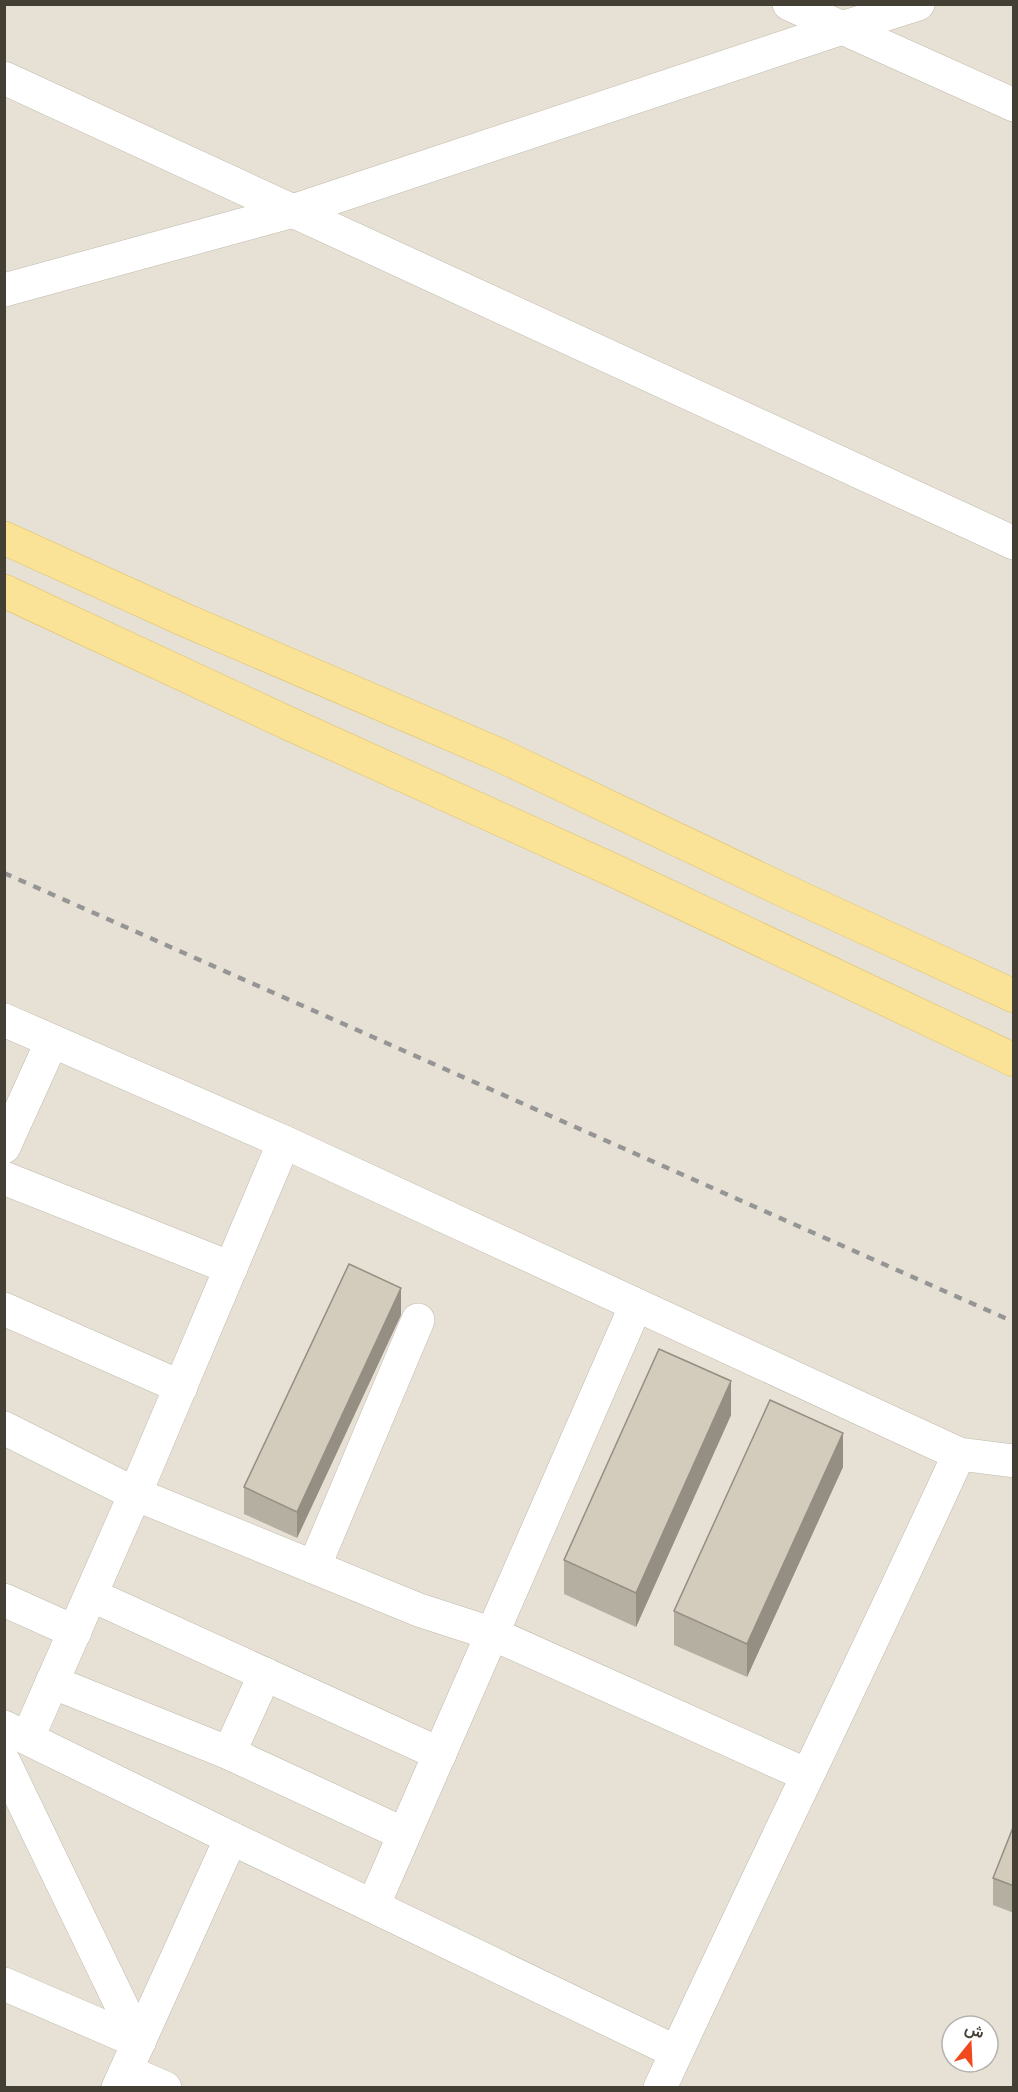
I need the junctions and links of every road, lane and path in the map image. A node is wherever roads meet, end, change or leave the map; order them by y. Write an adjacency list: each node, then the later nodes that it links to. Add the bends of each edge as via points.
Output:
1 (918, 4): 3 (street)
2 (790, 5): 3 (street)
3 (842, 28): 5 (street); 6 (street)
4 (4, 78): 6 (street)
5 (1014, 105)
6 (292, 211): 7 (street); 9 (street)
7 (4, 290)
8 (4, 538): 11 (main road, via 504,758)
9 (1014, 543)
10 (4, 591): 14 (main road)
11 (1014, 996)
12 (4, 1020): 13 (street)
13 (52, 1041): 15 (street); 16 (street)
14 (1014, 1060)
15 (284, 1142): 18 (street); 19 (street)
16 (4, 1147)
17 (4, 1178): 18 (street)
18 (231, 1268): 22 (street)
19 (636, 1305): 24 (street); 31 (street)
20 (4, 1309): 22 (street)
21 (418, 1320): 27 (street)
22 (181, 1387): 26 (street)
23 (4, 1428): 26 (street)
24 (959, 1454): 25 (street); 38 (street)
25 (1014, 1461)
26 (135, 1494): 27 (street); 28 (street)
27 (314, 1567): 31 (street, via 419,1610)
28 (91, 1595): 30 (street); 32 (street)
29 (4, 1600): 30 (street)
30 (75, 1632): 33 (street)
31 (493, 1634): 36 (street); 38 (street)
32 (265, 1674): 35 (street); 36 (street)
33 (52, 1682): 34 (street); 35 (street)
34 (16, 1732): 40 (street)
35 (229, 1753): 39 (street)
36 (440, 1754): 41 (street)
37 (4, 1762): 44 (street)
38 (807, 1775): 43 (street)
39 (393, 1830)
40 (231, 1838): 41 (street); 44 (street)
41 (373, 1906): 43 (street)
42 (4, 1984): 44 (street)
43 (676, 2052): 46 (street)
44 (128, 2067): 45 (street)
45 (165, 2088)
46 (660, 2088)

